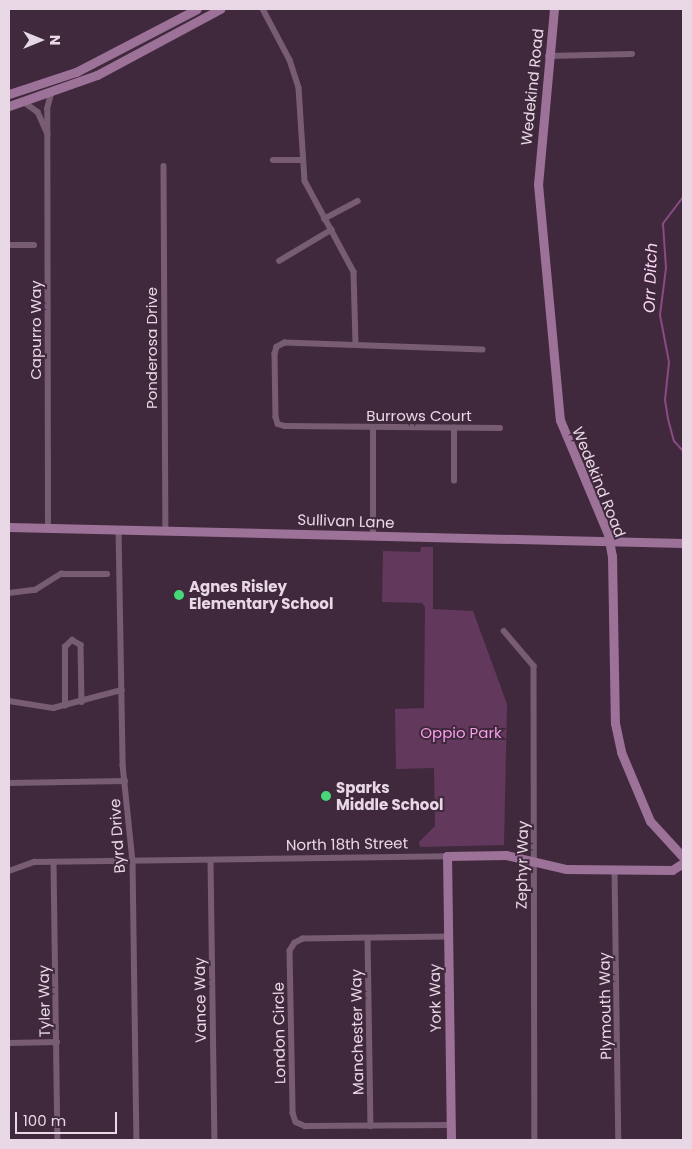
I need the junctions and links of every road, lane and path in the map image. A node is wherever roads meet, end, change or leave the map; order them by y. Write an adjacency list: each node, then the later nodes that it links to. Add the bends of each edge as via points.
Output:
1 (197, 9): 7 (street, via 76,72)
2 (220, 9): 9 (street, via 105,71)
3 (263, 9): 14 (street, via 290,60 299,88)
4 (554, 9): 6 (street, Wedekind Road)
5 (632, 54): 6 (street)
6 (548, 56): 33 (street, Wedekind Road, via 539,194 560,420)
7 (32, 89): 8 (street); 11 (street, via 29,95)
8 (9, 94)
9 (51, 94): 10 (street); 12 (street, Capurro Way, via 47,110)
10 (24, 102): 11 (street); 12 (street, Capurro Way, via 38,112)
11 (9, 104)
12 (48, 134): 29 (street, Capurro Way)
13 (273, 160): 14 (street)
14 (303, 160): 17 (street, via 305,181)
15 (164, 166): 31 (street, Ponderosa Drive)
16 (358, 202): 17 (street)
17 (324, 219): 18 (street)
18 (331, 230): 21 (street); 22 (street, via 354,272)
19 (9, 245): 20 (street)
20 (34, 245)
21 (279, 261)
22 (356, 344): 23 (street); 24 (street, Burrows Court, via 285,343 277,347 278,424)
23 (483, 350)
24 (373, 428): 25 (street, Burrows Court); 32 (street)
25 (454, 428): 26 (street, Burrows Court); 27 (street)
26 (500, 428)
27 (454, 480)
28 (9, 527): 29 (street, Sullivan Lane)
29 (48, 527): 30 (street, Sullivan Lane)
30 (119, 530): 31 (street, Sullivan Lane); 38 (street, Byrd Drive)
31 (166, 531): 32 (street, Sullivan Lane)
32 (373, 536): 33 (street, Sullivan Lane)
33 (609, 541): 34 (street, Sullivan Lane); 45 (street, Wedekind Road, via 617,738 650,822)
34 (683, 543)
35 (107, 574): 36 (street, via 61,574 35,590)
36 (9, 593)
37 (504, 631): 49 (street, Zephyr Way, via 534,666)
38 (122, 690): 40 (street); 42 (street, Byrd Drive)
39 (9, 701): 41 (street, via 20,706)
40 (82, 702): 41 (street); 41 (street, via 81,645 72,640 65,647)
41 (65, 706)
42 (124, 781): 43 (street); 47 (street, Byrd Drive)
43 (9, 783)
44 (447, 856): 46 (street, North 18th Street); 49 (street, North 18th Street, via 506,856); 53 (street, York Way)
45 (683, 857)
46 (211, 860): 47 (street, North 18th Street); 61 (street, Vance Way)
47 (132, 861): 48 (street, North 18th Street); 60 (street, Byrd Drive)
48 (54, 862): 51 (street, North 18th Street, via 29,863); 55 (street, Tyler Way)
49 (536, 862): 52 (street, North 18th Street, via 556,869); 63 (street, Zephyr Way, via 532,930)
50 (683, 862): 52 (street, North 18th Street, via 672,870)
51 (9, 870)
52 (615, 870): 64 (street, Plymouth Way)
53 (448, 937): 54 (street, London Circle); 57 (street, York Way)
54 (368, 938): 58 (street, Manchester Way); 58 (street, London Circle, via 303,939 292,946 293,1113 296,1122 305,1126)
55 (57, 1042): 56 (street); 59 (street, Tyler Way)
56 (9, 1043)
57 (451, 1124): 58 (street, London Circle); 62 (street, York Way)
58 (371, 1126)
59 (58, 1140)
60 (137, 1140)
61 (215, 1140)
62 (451, 1140)
63 (534, 1140)
64 (619, 1140)

